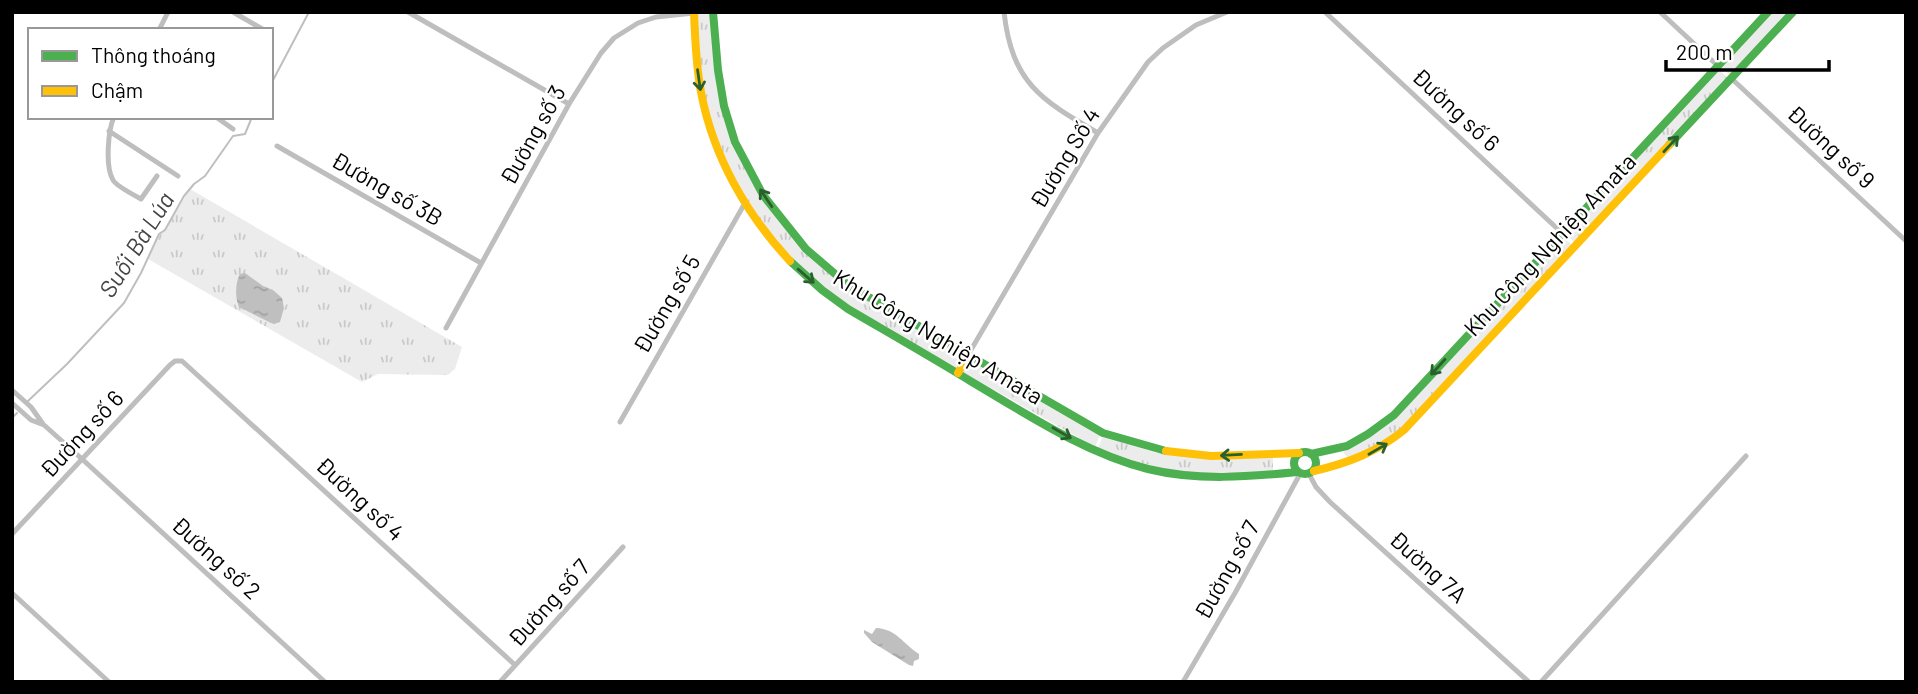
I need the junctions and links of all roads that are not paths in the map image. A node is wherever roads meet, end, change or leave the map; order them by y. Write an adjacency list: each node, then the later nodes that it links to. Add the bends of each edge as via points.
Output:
1 (168, 12): 12 (street)
2 (233, 12): 13 (street)
3 (408, 12): 16 (street)
4 (695, 12): 16 (street, Đường số 3, via 656,17 619,34); 25 (street, Khu Công Nghiệp Amata, one-way to 25, via 698,78 709,127)
5 (713, 12): 31 (street, Khu Công Nghiệp Amata, one-way to 5, via 848,285 806,249 780,218 735,142 720,87)
6 (1004, 12): 21 (street, via 1022,74 1052,106)
7 (1227, 12): 21 (street, Đường Số 4, via 1196,25 1148,62)
8 (1325, 12): 26 (street, Đường số 6)
9 (1660, 12): 14 (street)
10 (1768, 12): 14 (street, Khu Công Nghiệp Amata)
11 (1793, 12): 15 (street, Khu Công Nghiệp Amata)
12 (160, 28)
13 (261, 28)
14 (1718, 66): 15 (street); 26 (street, Khu Công Nghiệp Amata)
15 (1732, 79): 27 (street, Đường số 9); 28 (street, Khu Công Nghiệp Amata, one-way to 15)
16 (569, 104): 29 (street, Đường số 3)
17 (113, 119): 20 (street)
18 (219, 119): 19 (street)
19 (233, 129)
20 (109, 131): 23 (street, via 114,181 141,199); 24 (street)
21 (1098, 133): 31 (street, Đường Số 4)
22 (277, 146): 29 (street, Đường số 3B)
23 (157, 176)
24 (178, 176)
25 (746, 203): 33 (street, Khu Công Nghiệp Amata, one-way to 33, via 779,250 825,293); 36 (street, Đường số 5)
26 (1562, 233): 28 (street); 41 (street, Khu Công Nghiệp Amata, one-way to 41, via 1394,415 1340,449)
27 (1906, 241)
28 (1575, 246): 44 (street, Khu Công Nghiệp Amata, one-way to 28, via 1344,464 1390,443)
29 (481, 263): 30 (street, Đường số 3)
30 (446, 328)
31 (968, 355): 33 (street); 38 (street, Khu Công Nghiệp Amata)
32 (179, 360): 43 (street, Đường số 6); 48 (street, Đường số 4)
33 (958, 373): 39 (street, Khu Công Nghiệp Amata, one-way to 39)
34 (12, 390): 37 (street)
35 (13, 404): 37 (street)
36 (620, 422)
37 (44, 425): 43 (street, Đường số 2)
38 (1102, 433): 39 (street); 40 (street, Khu Công Nghiệp Amata, one-way to 38, via 1185,454)
39 (1095, 451): 44 (street, Khu Công Nghiệp Amata, via 1149,469 1196,476)
40 (1300, 453): 41 (street); 44 (street, via 1294,462)
41 (1311, 454): 44 (street, via 1316,465)
42 (1746, 456): 54 (street)
43 (82, 459): 45 (street, Đường số 6); 50 (street, Đường số 2)
44 (1305, 473): 52 (street, Đường số 7); 53 (street, Đường 7A, via 1330,502)
45 (12, 534)
46 (623, 547): 48 (street, Đường số 7)
47 (12, 593): 49 (street)
48 (515, 666): 51 (street, Đường số 7)
49 (109, 682)
50 (326, 682)
51 (500, 682)
52 (1183, 682)
53 (1529, 682)
54 (1541, 682)

